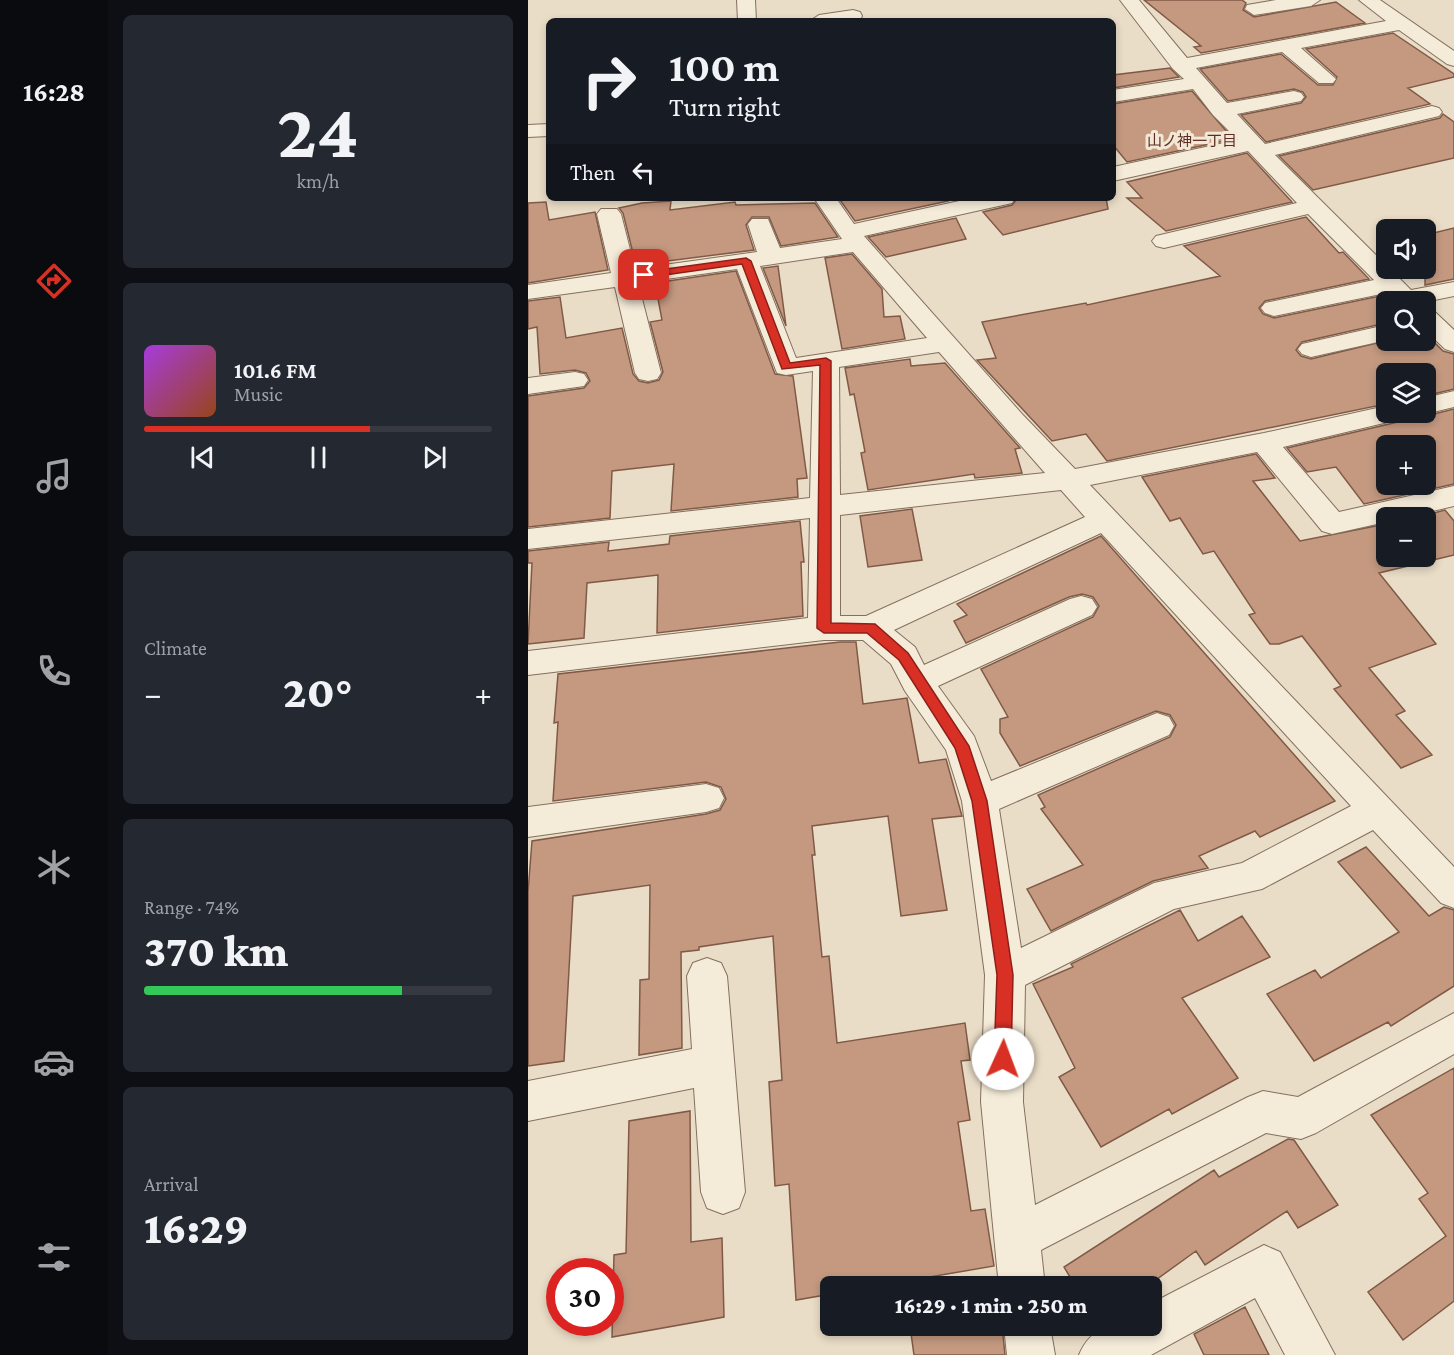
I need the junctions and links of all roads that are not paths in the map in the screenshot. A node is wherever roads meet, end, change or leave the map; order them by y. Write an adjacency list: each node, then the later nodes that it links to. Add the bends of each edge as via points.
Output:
1 (746, 0): 7 (street)
2 (1129, 0): 12 (street)
3 (1311, 0): 5 (street)
4 (1368, 0): 9 (street)
5 (1254, 9)
6 (853, 16): 8 (street)
7 (747, 18)
8 (839, 18)
9 (1401, 24): 10 (street); 11 (street)
10 (1287, 46): 12 (street); 13 (street)
11 (1454, 60)
12 (1180, 65): 14 (street)
13 (1326, 79)
14 (1196, 83): 15 (street); 17 (street)
15 (1116, 96)
16 (1294, 97): 17 (street)
17 (1220, 111): 21 (street)
18 (1432, 112): 21 (street)
19 (546, 130): 20 (street)
20 (528, 131)
21 (1255, 148): 22 (street); 25 (street)
22 (1116, 173)
23 (827, 201): 28 (street)
24 (993, 201): 28 (street)
25 (1313, 206): 29 (street); 33 (street)
26 (609, 213): 31 (street)
27 (760, 224): 30 (street)
28 (854, 238): 30 (street); 40 (street)
29 (1164, 241)
30 (759, 259): 31 (street); 43 (street, via 786,367)
31 (623, 278): 35 (street); 44 (street)
32 (1454, 289): 34 (street)
33 (1400, 291)
34 (1434, 291)
35 (528, 292)
36 (1376, 297): 37 (street)
37 (1274, 308)
38 (1436, 328): 41 (street)
39 (1376, 335): 42 (street)
40 (946, 343): 43 (street); 51 (street)
41 (1454, 344)
42 (1311, 349)
43 (826, 361): 53 (street)
44 (648, 374)
45 (575, 380): 46 (street)
46 (528, 386)
47 (1454, 399): 48 (street)
48 (1436, 403)
49 (1376, 416): 50 (street)
50 (1264, 442): 51 (street); 52 (street, via 1332,524)
51 (1069, 480): 53 (street); 54 (street)
52 (1454, 496)
53 (826, 506): 55 (street); 57 (street)
54 (1106, 519): 58 (street); 64 (street)
55 (528, 539)
56 (1081, 608): 60 (street)
57 (824, 628): 58 (street); 59 (street)
58 (870, 628): 60 (street, via 903,656)
59 (528, 663)
60 (917, 682): 63 (street, via 962,746)
61 (1157, 726): 63 (street)
62 (706, 798): 65 (street)
63 (980, 801): 67 (street)
64 (1377, 810): 66 (street); 67 (street, via 1249,878 1167,894)
65 (528, 822)
66 (1454, 892)
67 (1005, 975): 73 (street, via 1002,1102)
68 (707, 976): 70 (street)
69 (1454, 1032): 73 (street, via 1301,1118 1263,1112)
70 (713, 1065): 71 (street); 72 (street)
71 (528, 1101)
72 (723, 1192)
73 (1016, 1239): 74 (street)
74 (1021, 1276)
75 (1028, 1336): 76 (street)
76 (1031, 1355)
77 (1103, 1355): 78 (street, via 1264,1268)
78 (1311, 1355)

